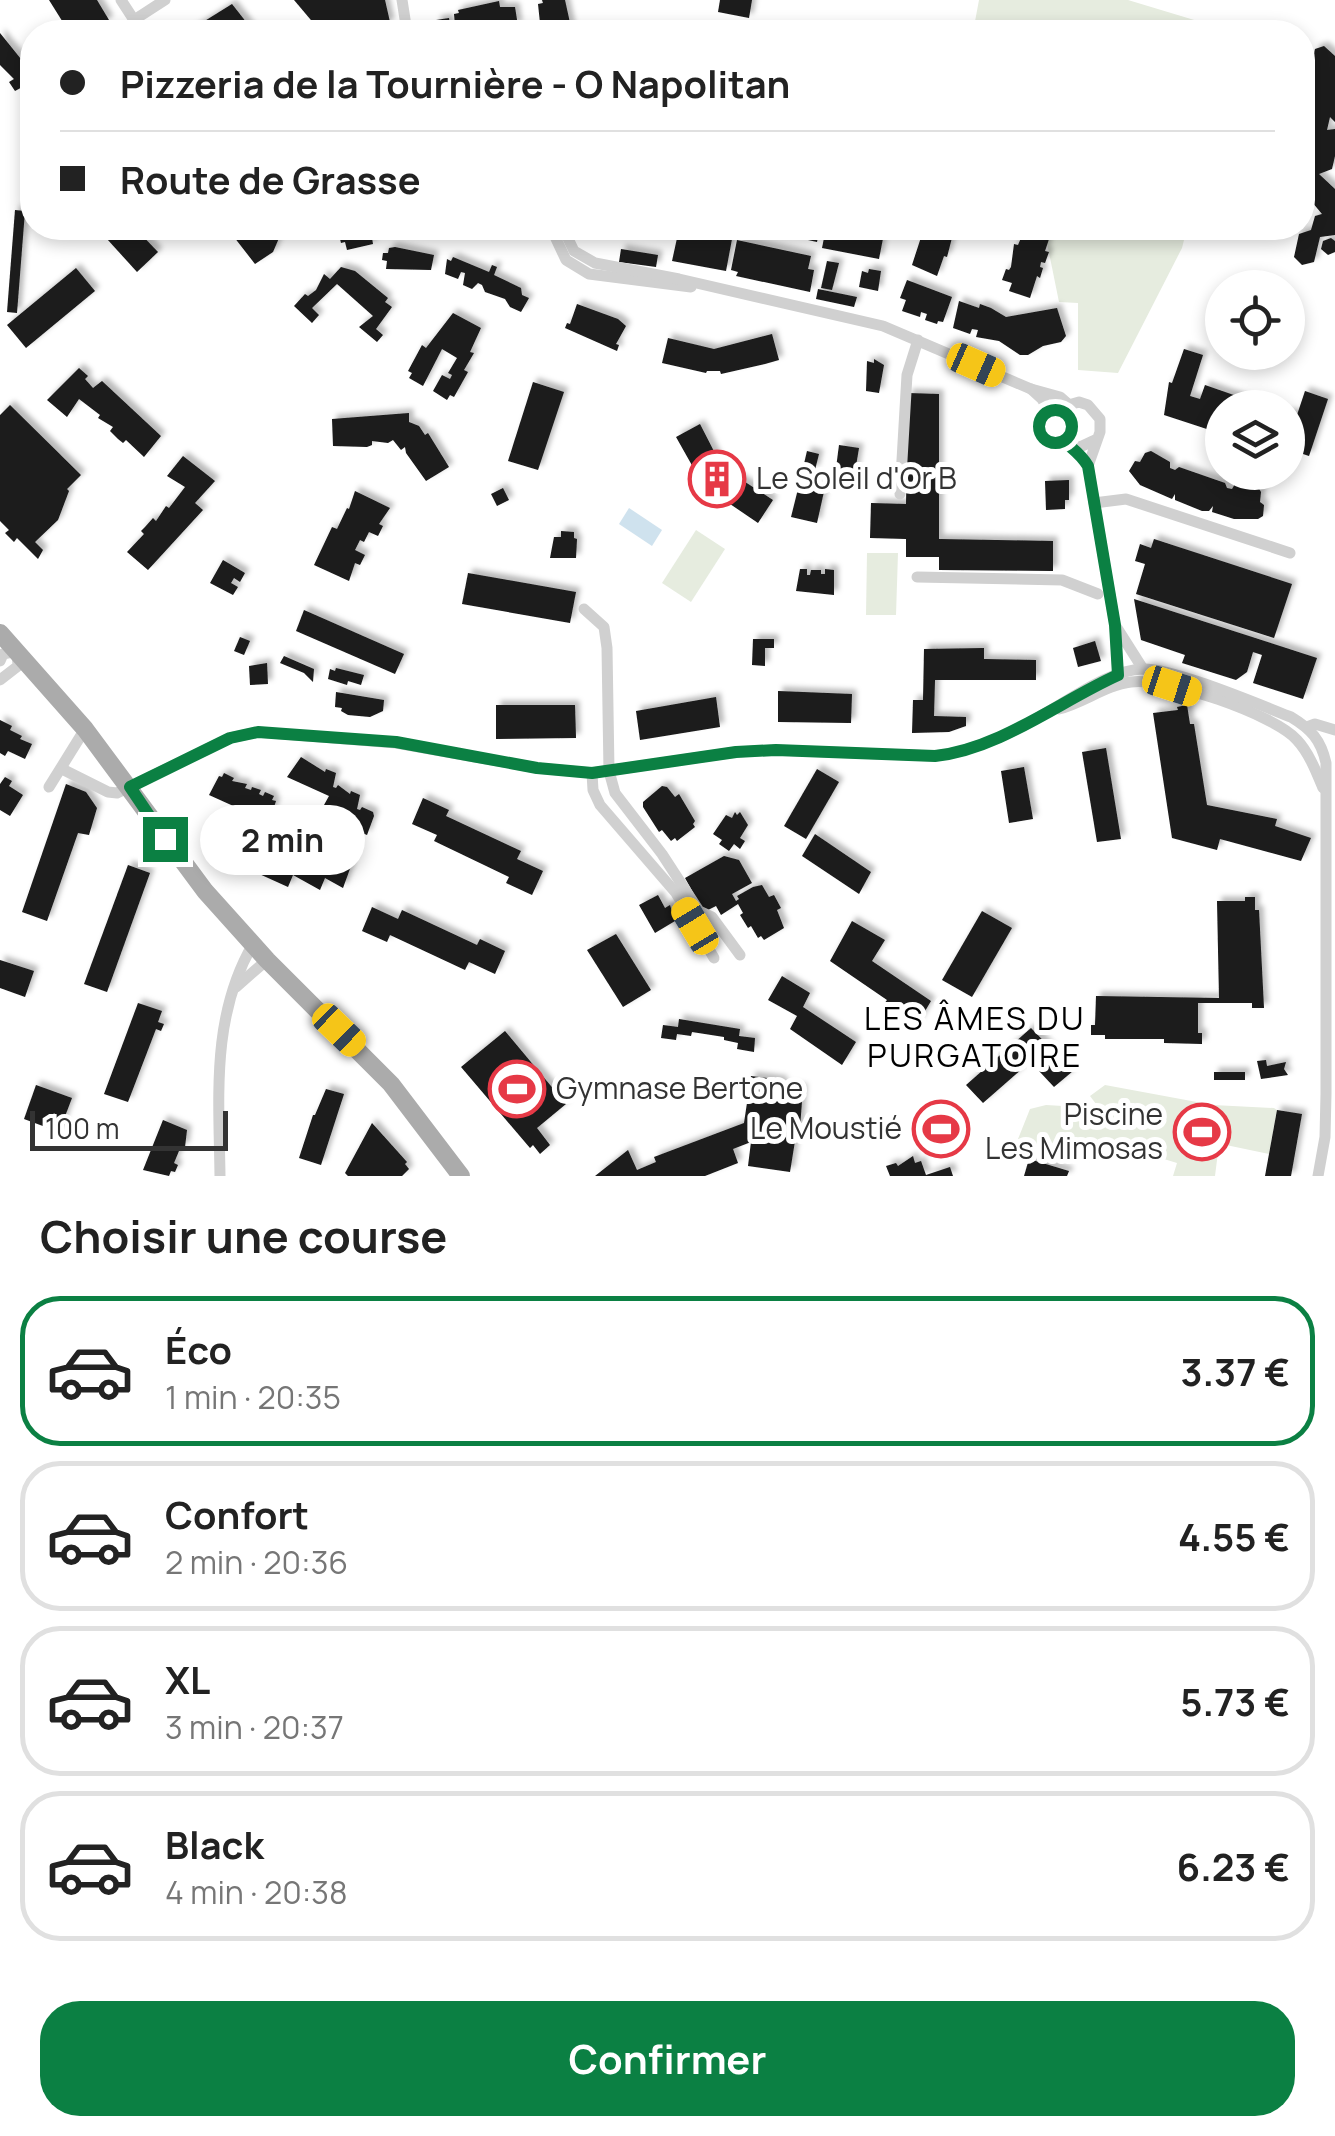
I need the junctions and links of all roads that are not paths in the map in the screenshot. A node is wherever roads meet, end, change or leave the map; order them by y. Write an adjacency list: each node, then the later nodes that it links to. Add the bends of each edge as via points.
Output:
1 (121, 0): 2 (street, via 134,20)
2 (164, 0)
3 (557, 240): 5 (street, via 566,260 590,274)
4 (569, 240): 5 (street, via 594,263)
5 (712, 288): 6 (street, via 883,326)
6 (918, 340): 7 (street); 13 (street, via 907,375)
7 (1031, 389): 8 (street); 9 (street)
8 (1068, 404): 9 (street); 10 (street, via 1079,402 1097,413)
9 (1056, 421): 11 (street, via 1059,437)
10 (1095, 440): 11 (street); 12 (street)
11 (1075, 447): 12 (street)
12 (1088, 466): 14 (street)
13 (900, 494)
14 (1094, 502): 15 (street, via 1126,499); 19 (street)
15 (1290, 553)
16 (917, 577): 17 (street, via 1062,580)
17 (1098, 594)
18 (584, 608): 32 (street, via 604,628 608,648)
19 (1115, 625): 23 (street); 25 (street)
20 (0, 634): 21 (main road)
21 (17, 651): 22 (street); 24 (street, via 18,666); 27 (main road)
22 (0, 661)
23 (1143, 669): 25 (street); 26 (street)
24 (0, 680)
25 (1126, 680): 29 (street, via 1172,686 1240,708); 32 (street, via 1073,696 952,754 776,750)
26 (1307, 727): 28 (street); 29 (street); 30 (street)
27 (86, 729): 31 (street); 35 (main road)
28 (1335, 730)
29 (1297, 740): 30 (street, via 1309,746); 36 (street)
30 (1328, 742): 36 (street)
31 (62, 769): 34 (street); 35 (street, via 108,792)
32 (609, 771): 33 (street); 38 (street, via 624,807 699,912 712,916)
33 (592, 773): 35 (street, via 396,742 271,732 230,738); 39 (street, via 600,805 676,894)
34 (49, 787)
35 (130, 787): 37 (main road, via 178,857)
36 (1324, 792): 44 (street, via 1326,1094)
37 (253, 944): 40 (main road); 41 (street)
38 (740, 955)
39 (714, 958)
40 (267, 960): 41 (street); 43 (main road, via 391,1084)
41 (233, 990): 42 (street, via 219,1050)
42 (220, 1176)
43 (461, 1176)
44 (1318, 1176)

